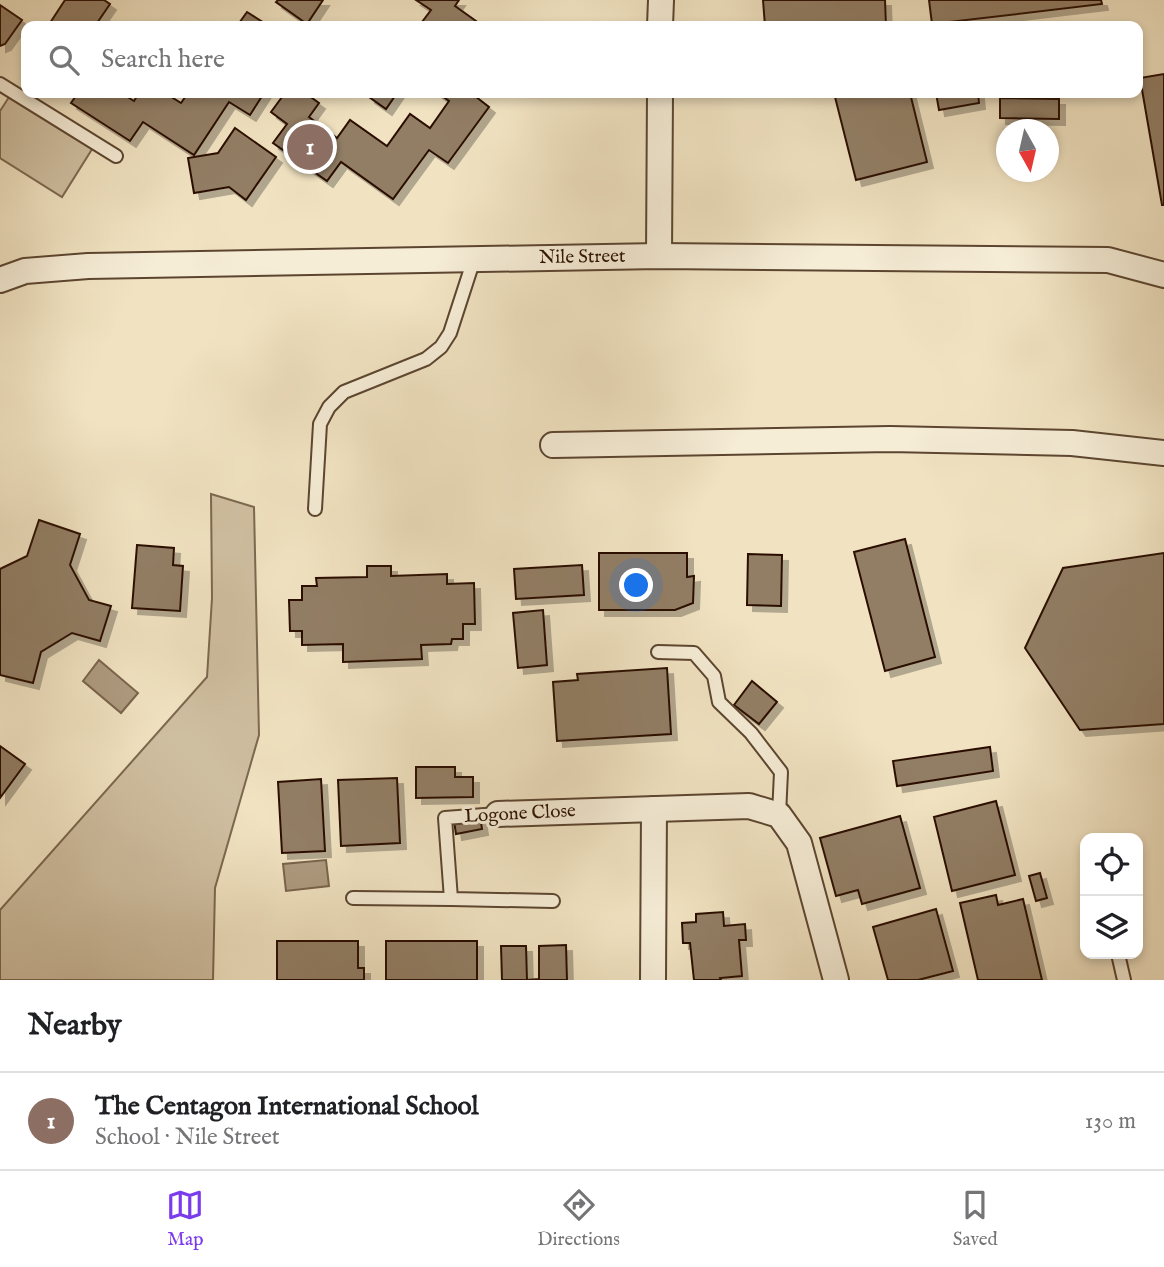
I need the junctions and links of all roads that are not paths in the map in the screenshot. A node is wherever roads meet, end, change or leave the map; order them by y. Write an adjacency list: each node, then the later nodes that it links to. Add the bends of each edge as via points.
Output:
1 (661, 0): 2 (street)
2 (660, 21)
3 (0, 84): 4 (lane)
4 (21, 97)
5 (23, 98): 7 (lane)
6 (660, 98): 8 (street)
7 (117, 156)
8 (659, 256): 9 (street, Nile Street); 10 (street, Nile Street, via 1108,260)
9 (474, 260): 11 (street, Nile Street, via 88,266 25,271); 14 (lane, via 441,347 426,359 344,392 329,407 320,424)
10 (1164, 275)
11 (0, 280)
12 (553, 445): 13 (street, via 890,439 1072,443)
13 (1164, 453)
14 (315, 509)
15 (658, 652): 18 (lane, via 694,653 714,676 719,702 781,772)
16 (654, 809): 17 (street, Logone Close); 18 (street, Logone Close, via 749,806); 23 (street)
17 (498, 814): 20 (lane, Logone Close, via 445,818)
18 (779, 815): 24 (street, via 799,843)
19 (354, 898): 20 (lane)
20 (451, 899): 21 (lane)
21 (553, 901)
22 (1119, 959): 25 (lane)
23 (653, 980)
24 (836, 980)
25 (1124, 980)

